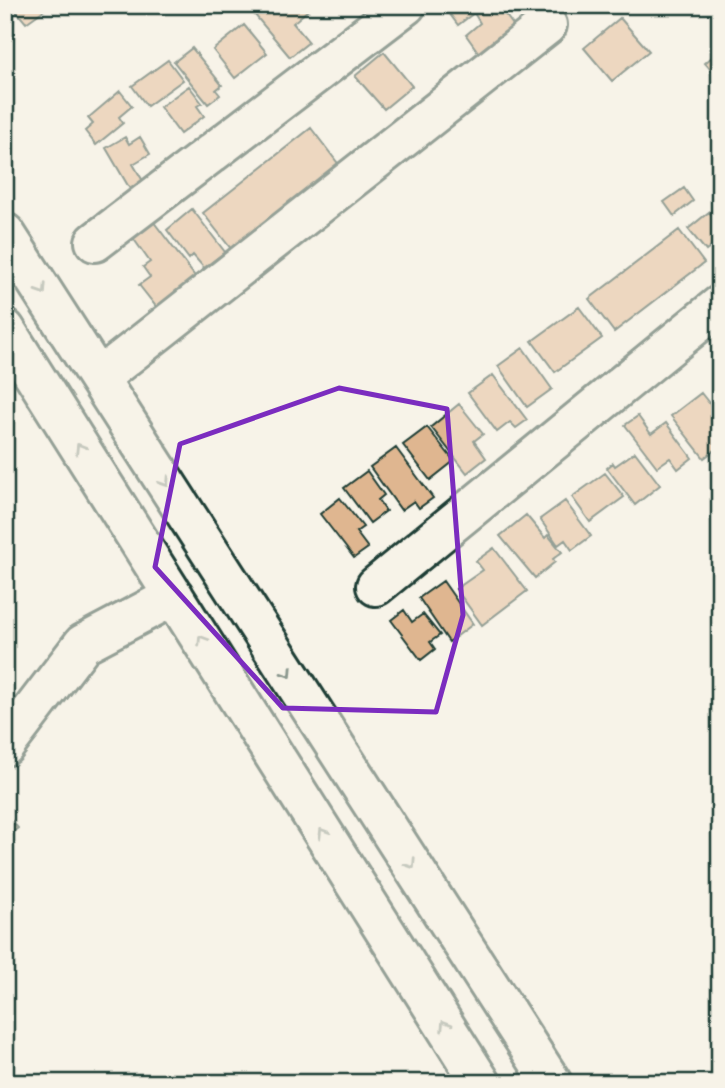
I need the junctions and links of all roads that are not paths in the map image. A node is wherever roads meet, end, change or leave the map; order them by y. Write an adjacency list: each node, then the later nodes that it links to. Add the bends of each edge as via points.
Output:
1 (407, 5): 4 (street)
2 (547, 25): 7 (street)
3 (5, 233): 7 (street, one-way to 7)
4 (94, 242)
5 (720, 305): 8 (street)
6 (5, 329): 9 (street, one-way to 6)
7 (99, 378): 12 (street, one-way to 12)
8 (376, 586)
9 (174, 596): 10 (street, via 83,644); 11 (street, one-way to 9)
10 (5, 746)
11 (481, 1083)
12 (552, 1083)

